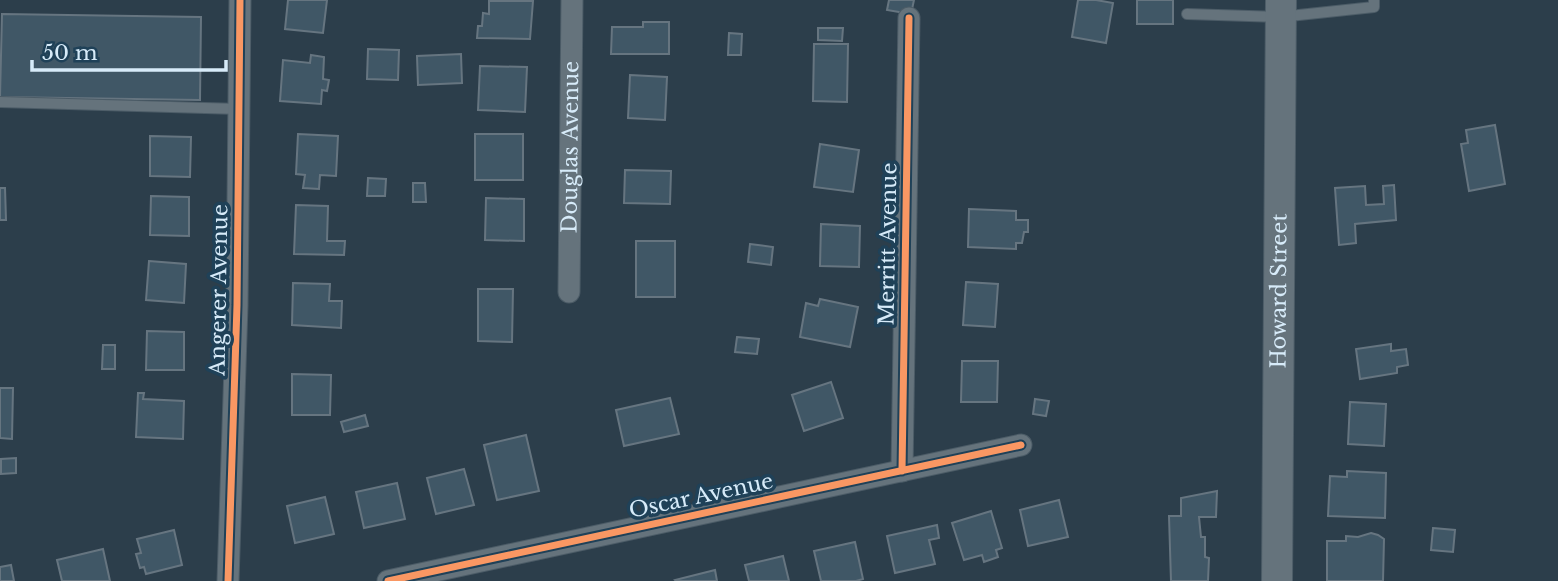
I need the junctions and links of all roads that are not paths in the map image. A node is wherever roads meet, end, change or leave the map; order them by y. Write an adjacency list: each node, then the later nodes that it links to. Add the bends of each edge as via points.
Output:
1 (240, 0): 8 (street, Angerer Avenue)
2 (572, 0): 9 (street, Douglas Avenue)
3 (1374, 0): 4 (lane, via 1374,7)
4 (1281, 9): 5 (lane); 14 (main road, Howard Street)
5 (1187, 15)
6 (909, 18): 11 (street, Merritt Avenue)
7 (0, 102): 8 (lane)
8 (239, 109): 12 (street, Angerer Avenue)
9 (569, 292)
10 (1021, 445): 11 (street, Oscar Avenue)
11 (902, 471): 13 (street, Oscar Avenue)
12 (228, 581)
13 (388, 581)
14 (1278, 581)

